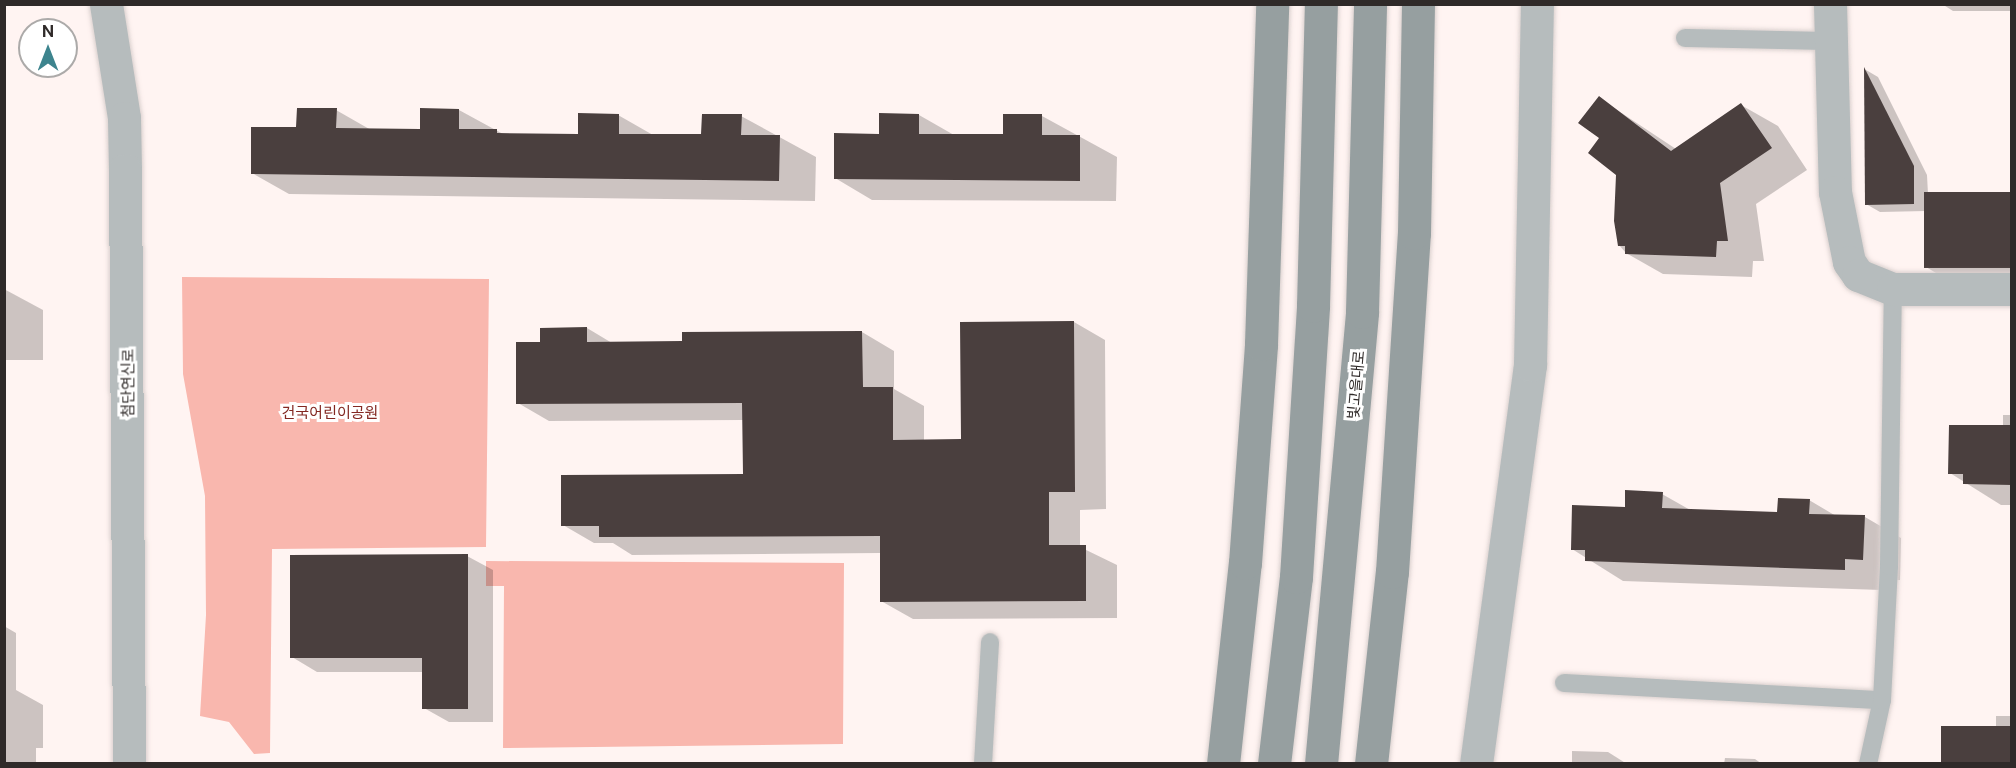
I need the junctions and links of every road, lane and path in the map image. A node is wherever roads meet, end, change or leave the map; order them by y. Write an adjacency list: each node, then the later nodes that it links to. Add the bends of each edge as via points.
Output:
1 (106, 4): 15 (street, 첨단연신로, via 124,118)
2 (1272, 4): 17 (main road, via 1261,344 1245,563)
3 (1321, 4): 18 (main road, via 1313,306 1296,577)
4 (1370, 4): 19 (main road, 빛고을대로, via 1362,312)
5 (1418, 4): 20 (main road, via 1414,233 1392,572)
6 (1537, 4): 21 (street, via 1530,365)
7 (1830, 4): 9 (street)
8 (1685, 38): 9 (lane)
9 (1829, 41): 10 (street, via 1836,192 1846,252 1858,275)
10 (1893, 289): 11 (street); 14 (lane, via 1889,566)
11 (2012, 289)
12 (990, 642): 16 (lane)
13 (1564, 683): 14 (lane)
14 (1882, 700): 22 (lane)
15 (129, 764)
16 (983, 764)
17 (1223, 764)
18 (1274, 764)
19 (1321, 764)
20 (1371, 764)
21 (1476, 764)
22 (1868, 764)

